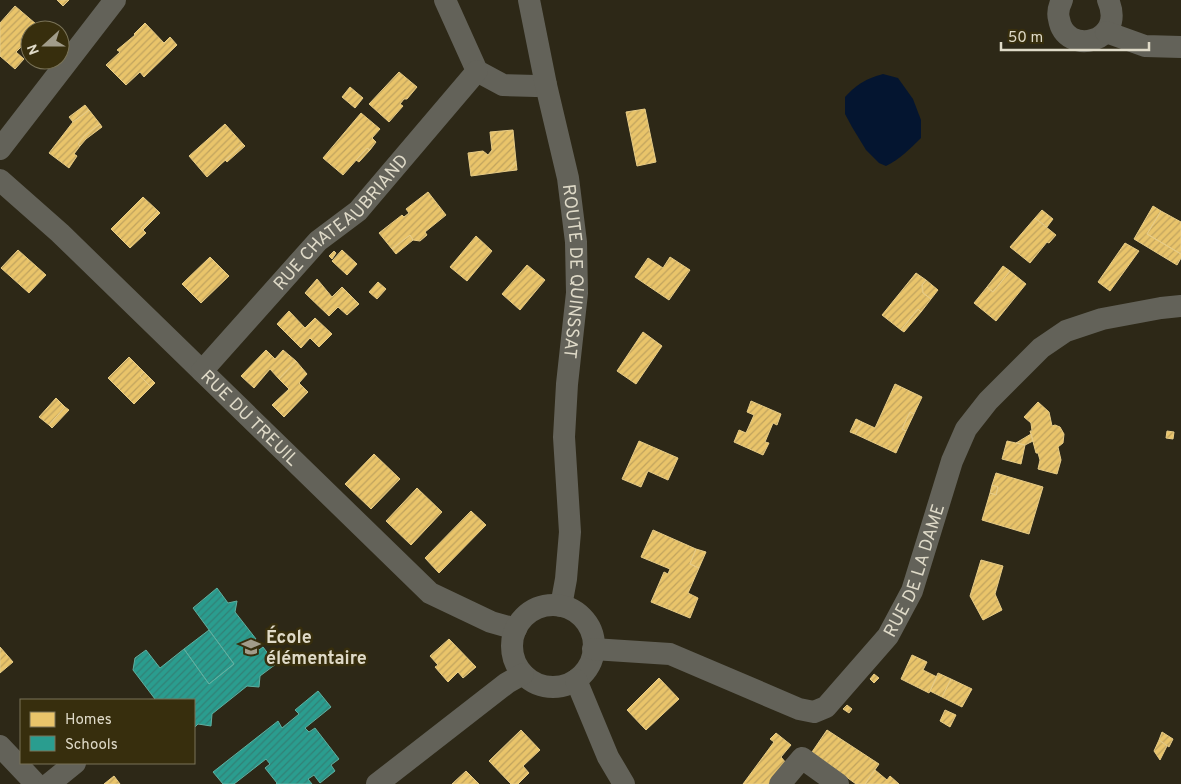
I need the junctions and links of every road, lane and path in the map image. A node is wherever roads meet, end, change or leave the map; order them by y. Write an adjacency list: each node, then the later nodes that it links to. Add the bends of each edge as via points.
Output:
1 (115, 0): 10 (street)
2 (445, 0): 8 (street)
3 (530, 0): 9 (street, ROUTE DE QUINSSAT)
4 (1062, 0): 6 (street, via 1059,23 1071,38 1090,42)
5 (1108, 0): 6 (street, via 1112,17)
6 (1106, 32): 7 (street, via 1145,46)
7 (1181, 47)
8 (477, 71): 9 (street, via 503,85); 13 (street, RUE CHATEAUBRIAND, via 358,211 318,241)
9 (546, 85): 14 (street, ROUTE DE QUINSSAT, via 568,178 576,242 577,293 564,438 570,532)
10 (0, 149)
11 (0, 180): 13 (street, RUE DU TREUIL, via 60,233)
12 (1181, 306): 16 (street, RUE DE LA DAME, via 1102,319 1066,331 1041,348 988,401 966,429 952,461 912,591 888,636 826,707 814,712 800,709 670,654)
13 (202, 371): 15 (street, RUE DU TREUIL, via 430,594 491,622)
14 (560, 606): 15 (street, via 534,609); 16 (street, via 574,611 585,621 592,634)
15 (516, 629): 17 (street, via 512,644 514,660)
16 (594, 648): 18 (street, via 585,672)
17 (523, 674): 18 (street, via 548,687); 23 (street)
18 (576, 680): 24 (street, via 608,757)
19 (0, 746): 21 (street)
20 (74, 764): 22 (street)
21 (36, 784)
22 (49, 784)
23 (377, 784)
24 (624, 784)
25 (780, 784): 26 (street, via 802,758)
26 (838, 784)

